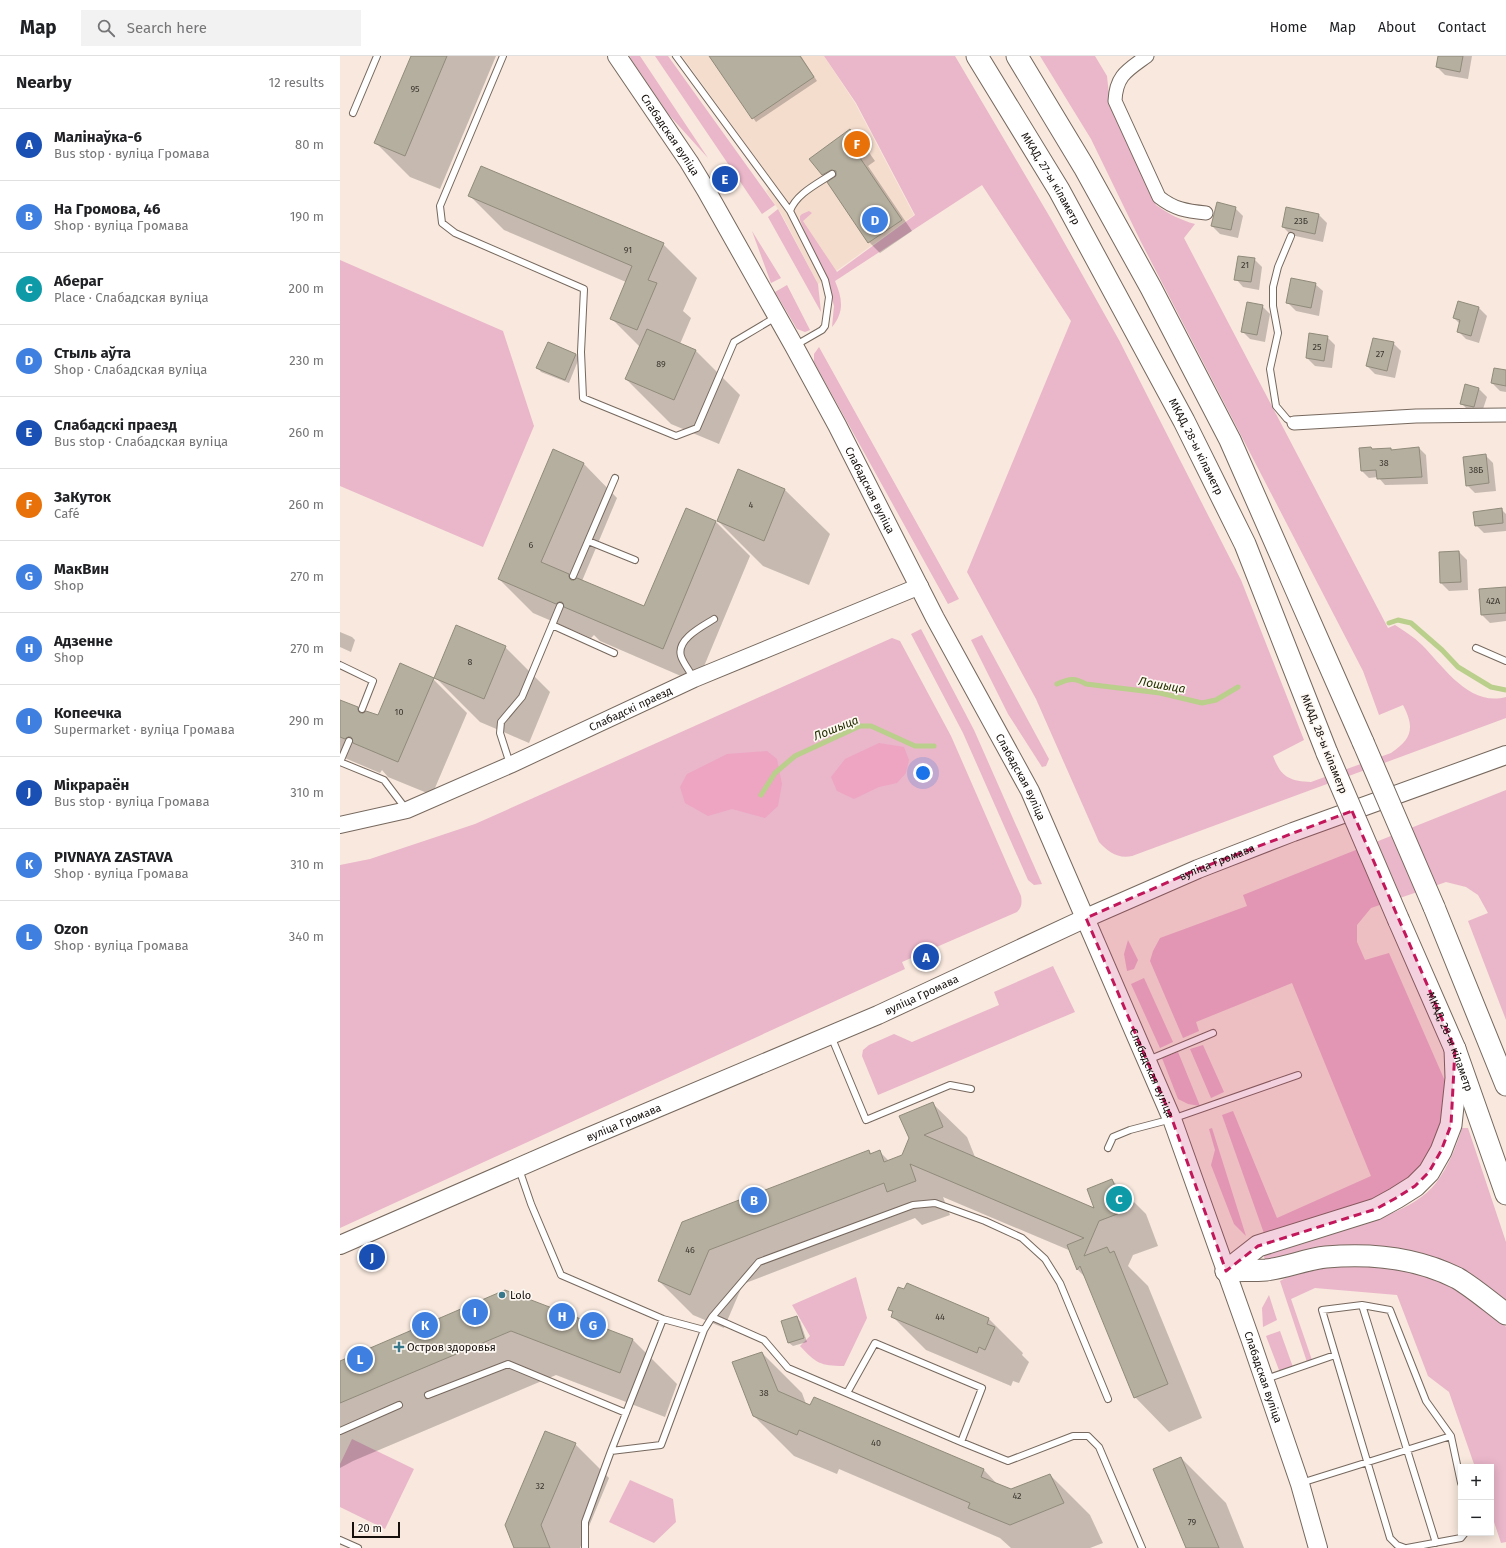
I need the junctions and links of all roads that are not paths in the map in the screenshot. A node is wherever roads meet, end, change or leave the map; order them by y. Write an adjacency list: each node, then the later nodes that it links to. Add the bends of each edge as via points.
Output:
1 (377, 56): 8 (lane)
2 (503, 56): 14 (lane, via 440,206 442,223 455,234 584,289 581,352 583,398 676,436 697,428 734,342)
3 (617, 56): 14 (main road, Слабадская вуліца, via 689,162)
4 (676, 56): 10 (lane)
5 (977, 56): 13 (highway, МКАД, 27-ы кіламетр, via 1059,190)
6 (1017, 56): 44 (highway, bridge, via 1084,167 1151,288 1230,440 1434,907)
7 (1147, 56): 11 (street, via 1125,73 1118,82 1115,101 1159,197 1180,210)
8 (353, 113)
9 (832, 174): 10 (lane, via 798,198)
10 (790, 211): 15 (lane, via 825,280 829,297 825,326)
11 (1206, 214)
12 (1291, 236): 17 (lane, via 1273,287 1273,306 1278,333 1270,369 1276,406)
13 (1121, 303): 41 (highway, МКАД, 28-ы кіламетр, bridge, via 1184,420 1245,544 1326,753)
14 (777, 317): 15 (main road, Слабадская вуліца)
15 (794, 346): 22 (main road, Слабадская вуліца)
16 (1506, 415): 17 (street, via 1416,416)
17 (1294, 423)
18 (615, 478): 19 (lane)
19 (588, 541): 20 (lane); 21 (lane)
20 (635, 560)
21 (573, 576)
22 (920, 586): 30 (street, Слабадскі праезд); 38 (main road, Слабадская вуліца, via 1030,791)
23 (560, 606): 25 (lane)
24 (714, 619): 30 (lane, via 692,632 681,646 680,656)
25 (552, 625): 27 (lane); 35 (lane, via 522,697 501,722 500,733)
26 (1476, 648): 28 (lane)
27 (614, 653)
28 (1506, 661)
29 (340, 666): 31 (lane, via 373,681)
30 (694, 679): 35 (street, Слабадскі праезд)
31 (362, 709)
32 (349, 741): 34 (lane)
33 (1506, 754): 38 (main road, вуліца Громава, via 1285,835 1198,869)
34 (340, 762): 36 (lane, via 384,780)
35 (510, 765): 36 (street, Слабадскі праезд)
36 (407, 810): 37 (street, Слабадскі праезд)
37 (340, 825)
38 (1086, 918): 40 (main road, вуліца Громава); 42 (main road, Слабадская вуліца)
39 (1213, 1033): 42 (lane)
40 (830, 1035): 45 (lane, via 866,1120 950,1085); 48 (main road, вуліца Громава)
41 (1455, 1049): 49 (highway, МКАД, 28-ы кіламетр); 51 (highway, via 1456,1078 1450,1125 1441,1151 1429,1172 1415,1186 1376,1209 1258,1246)
42 (1146, 1061): 46 (main road, Слабадская вуліца)
43 (1298, 1075): 46 (lane)
44 (1506, 1085)
45 (971, 1090)
46 (1172, 1119): 47 (lane, via 1113,1137); 51 (main road, Слабадская вуліца)
47 (1108, 1148)
48 (518, 1168): 50 (main road, вуліца Громава); 55 (lane, via 561,1275)
49 (1506, 1194)
50 (340, 1246)
51 (1226, 1270): 53 (highway, via 1267,1270 1325,1257 1399,1259 1457,1278); 58 (main road, Слабадская вуліца)
52 (1362, 1305): 57 (lane, via 1322,1310); 65 (lane, via 1390,1310 1426,1401); 67 (lane)
53 (1506, 1314)
54 (712, 1318): 56 (lane); 59 (lane, via 764,1340 788,1368); 61 (lane, via 759,1262 913,1205 934,1203 985,1221 1022,1238 1045,1258 1060,1283)
55 (663, 1319): 56 (lane); 63 (lane)
56 (704, 1330): 68 (lane, via 661,1445)
57 (1336, 1355): 58 (lane); 69 (lane)
58 (1264, 1380): 71 (main road, Слабадская вуліца)
59 (847, 1393): 66 (lane); 66 (lane, via 875,1344 982,1388)
60 (428, 1395): 63 (lane, via 508,1364)
61 (1108, 1399)
62 (400, 1405): 64 (lane)
63 (626, 1413): 68 (lane)
64 (340, 1431)
65 (1451, 1436): 67 (lane); 70 (lane)
66 (962, 1442): 77 (lane, via 1008,1461 1073,1436 1088,1436 1099,1447)
67 (1408, 1449): 69 (lane); 74 (lane)
68 (611, 1451): 76 (lane, via 585,1522)
69 (1367, 1462): 71 (lane); 79 (lane, via 1390,1538 1397,1545)
70 (1458, 1469)
71 (1300, 1484): 78 (main road, Слабадская вуліца)
72 (1463, 1536): 74 (lane)
73 (340, 1540): 75 (lane)
74 (1436, 1543): 79 (lane)
75 (358, 1548)
76 (585, 1548)
77 (1142, 1548)
78 (1318, 1548)
79 (1406, 1548)

